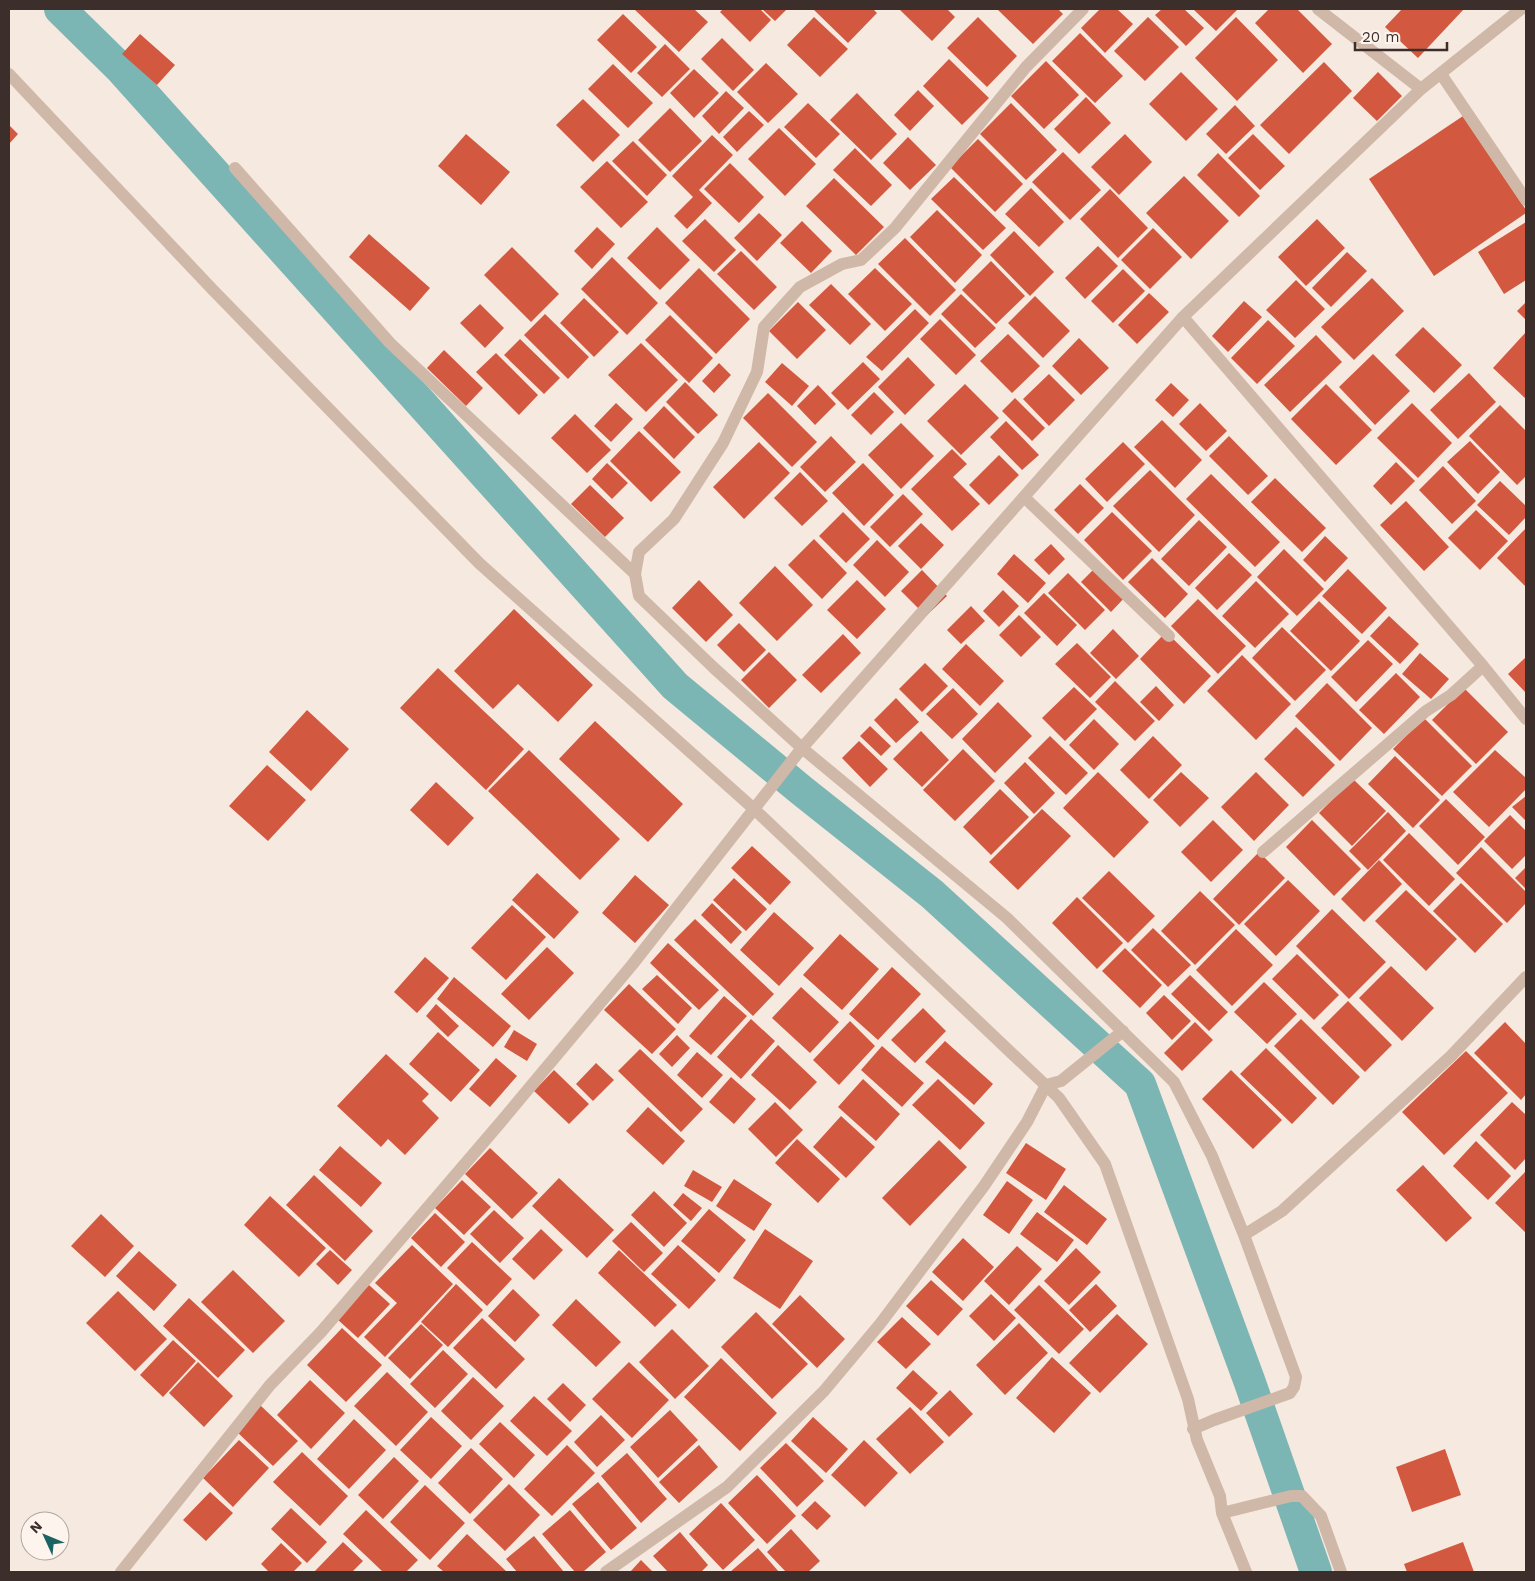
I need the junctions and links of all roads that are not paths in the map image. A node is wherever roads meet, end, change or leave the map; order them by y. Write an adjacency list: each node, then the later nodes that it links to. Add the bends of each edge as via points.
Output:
1 (1083, 9): 11 (street, via 1026,67 895,228 861,260 842,264 800,287 764,327 757,372 723,443 674,519 639,552)
2 (1318, 9): 6 (street)
3 (1521, 9): 5 (street)
4 (9, 74): 16 (street, via 212,289 479,563)
5 (1441, 74): 6 (street); 8 (street)
6 (1421, 90): 9 (street)
7 (235, 168): 11 (street, via 390,343)
8 (1526, 200)
9 (1182, 317): 10 (street); 13 (street)
10 (1024, 497): 12 (street); 15 (street)
11 (635, 574): 15 (street, via 639,596)
12 (1168, 636)
13 (1483, 666): 14 (street); 17 (street)
14 (1526, 719)
15 (802, 748): 16 (street); 19 (street, via 1007,918)
16 (754, 809): 20 (street); 24 (street, via 632,965 328,1324 270,1386)
17 (1263, 852)
18 (1526, 976): 21 (street, via 1451,1056 1290,1205)
19 (1123, 1032): 20 (street, via 1061,1081); 21 (street, via 1174,1082 1212,1156)
20 (1046, 1085): 22 (street, via 1059,1098 1105,1164 1188,1399); 25 (street, via 1027,1122 984,1186 880,1324 824,1391 726,1487)
21 (1244, 1235): 22 (street, via 1296,1377 1294,1387 1290,1393 1214,1420)
22 (1195, 1434): 23 (street, via 1220,1496)
23 (1222, 1513): 26 (street); 27 (street, via 1302,1496 1321,1516)
24 (121, 1572)
25 (606, 1572)
26 (1246, 1572)
27 (1341, 1572)

